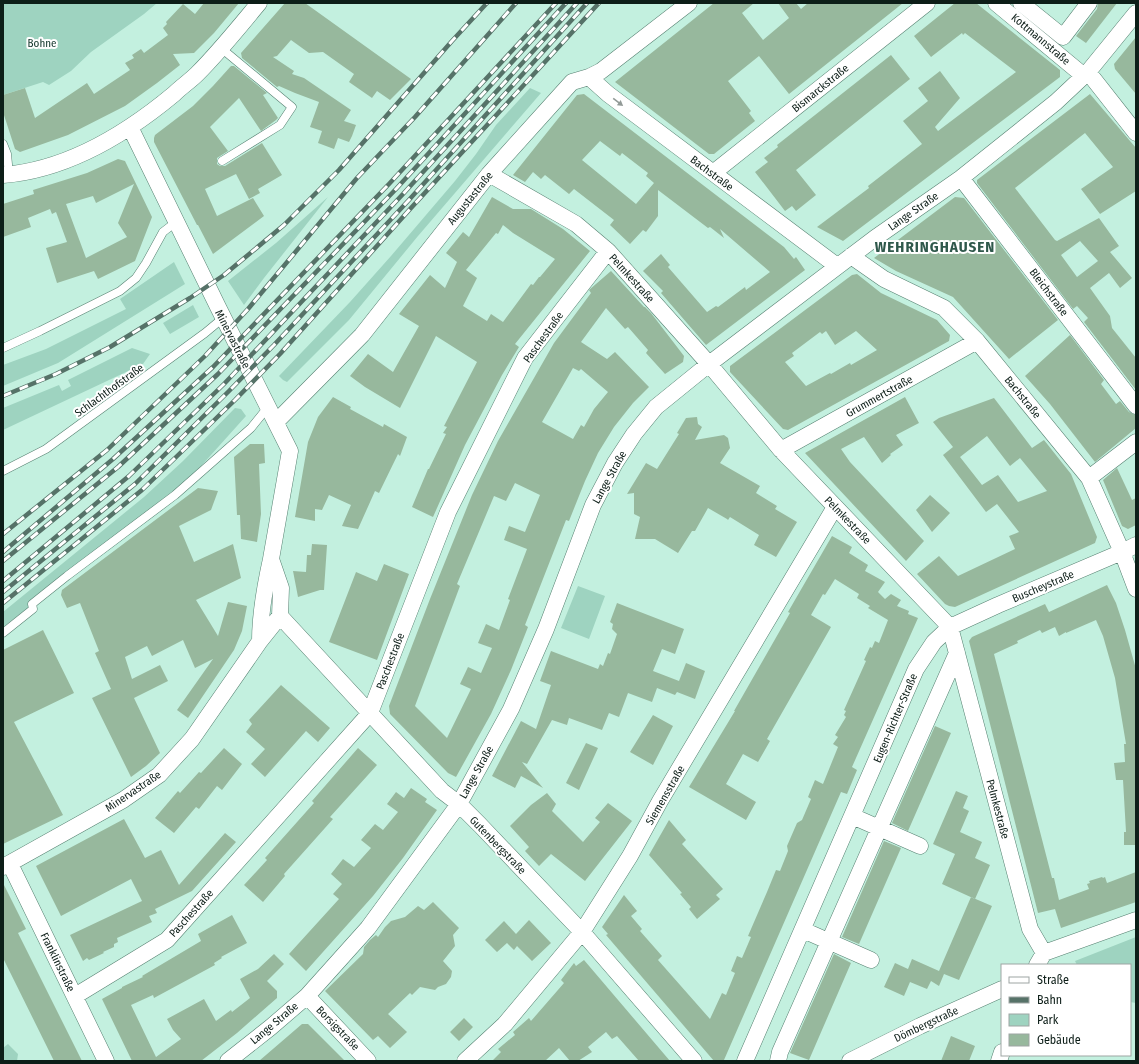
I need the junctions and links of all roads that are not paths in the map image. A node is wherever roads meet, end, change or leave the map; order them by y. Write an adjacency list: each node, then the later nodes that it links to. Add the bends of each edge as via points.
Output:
1 (259, 3): 8 (street)
2 (689, 3): 10 (street, Augustastraße, via 601,71)
3 (927, 3): 15 (street, Bismarckstraße)
4 (996, 3): 9 (street, Kottmannstraße)
5 (1021, 3): 6 (street, via 1063,37)
6 (1089, 3)
7 (1136, 12): 9 (street, Lange Straße)
8 (221, 48): 11 (street, via 196,75); 14 (lane, via 292,107 280,126)
9 (1082, 72): 12 (street, Kottmannstraße); 18 (street, Lange Straße, via 1056,102)
10 (588, 77): 15 (street, Bachstraße, one-way to 15); 16 (street, Augustastraße, via 572,82)
11 (130, 126): 17 (street, via 110,139 66,160 36,170); 19 (street, Minervastraße)
12 (1136, 133)
13 (3, 144): 17 (lane, via 7,154)
14 (222, 161)
15 (713, 173): 22 (street, Bachstraße)
16 (489, 174): 20 (street, Pelmkestraße, via 576,224); 29 (street, Augustastraße, via 362,335)
17 (5, 175)
18 (961, 178): 21 (street, Lange Straße); 27 (street, Bleichstraße)
19 (176, 222): 23 (street, Minervastraße); 25 (lane, via 163,232 141,273 120,291)
20 (608, 251): 26 (street, Pelmkestraße); 43 (street, Paschestraße, via 525,358 448,512)
21 (851, 256): 22 (street, Lange Straße); 24 (street, Bachstraße, via 884,279 944,308)
22 (837, 266): 26 (street, Lange Straße)
23 (223, 318): 28 (street, Minervastraße); 32 (lane, Schlachthofstraße, via 46,449)
24 (977, 341): 31 (street, Grummertstraße); 33 (street, Bachstraße)
25 (3, 348)
26 (709, 364): 31 (street, Pelmkestraße); 44 (street, Lange Straße, via 656,407 614,463 593,505 546,629 511,708)
27 (1136, 406)
28 (268, 407): 29 (street, Minervastraße); 40 (lane, via 251,428 175,495 32,604 33,609)
29 (276, 422): 36 (street, Minervastraße, via 290,451)
30 (1136, 442): 33 (street)
31 (781, 450): 34 (street, Pelmkestraße)
32 (3, 471)
33 (1089, 478): 35 (street, Bachstraße)
34 (835, 507): 39 (street, Pelmkestraße); 51 (street, Siemensstraße, via 630,856)
35 (1129, 549): 37 (street, Bachstraße); 39 (street, Buscheystraße)
36 (271, 559): 38 (street, Minervastraße, via 281,588); 41 (street, Minervastraße, via 261,615)
37 (1136, 589)
38 (280, 616): 41 (street, Minervastraße); 43 (street, Gutenbergstraße)
39 (950, 627): 42 (street, Pelmkestraße); 45 (street, Eugen-Richter-Straße, via 934,642 916,669)
40 (3, 633)
41 (260, 641): 48 (street, Minervastraße, via 192,739 159,775 123,800)
42 (957, 653): 46 (street); 53 (street, Pelmkestraße, via 1030,930)
43 (370, 713): 44 (street, Gutenbergstraße, via 442,791); 56 (street, Paschestraße, via 167,940)
44 (458, 804): 51 (street, Gutenbergstraße); 57 (street, Lange Straße, via 368,928)
45 (852, 816): 46 (street); 50 (street, Eugen-Richter-Straße)
46 (879, 828): 47 (street); 52 (street)
47 (920, 846)
48 (6, 866): 56 (street, Franklinstraße)
49 (1136, 920): 53 (street)
50 (803, 930): 52 (street); 64 (street, Eugen-Richter-Straße)
51 (582, 932): 62 (street, Siemensstraße, via 505,1024); 63 (street, Gutenbergstraße)
52 (828, 942): 54 (street); 58 (street)
53 (1040, 959)
54 (871, 960)
55 (1001, 989): 65 (street, Dömbergstraße)
56 (75, 996): 59 (street, Franklinstraße)
57 (307, 996): 60 (street, Lange Straße); 61 (street, Borsigstraße)
58 (779, 1056)
59 (106, 1061)
60 (228, 1061)
61 (368, 1061)
62 (465, 1061)
63 (694, 1061)
64 (745, 1061)
65 (850, 1061)

